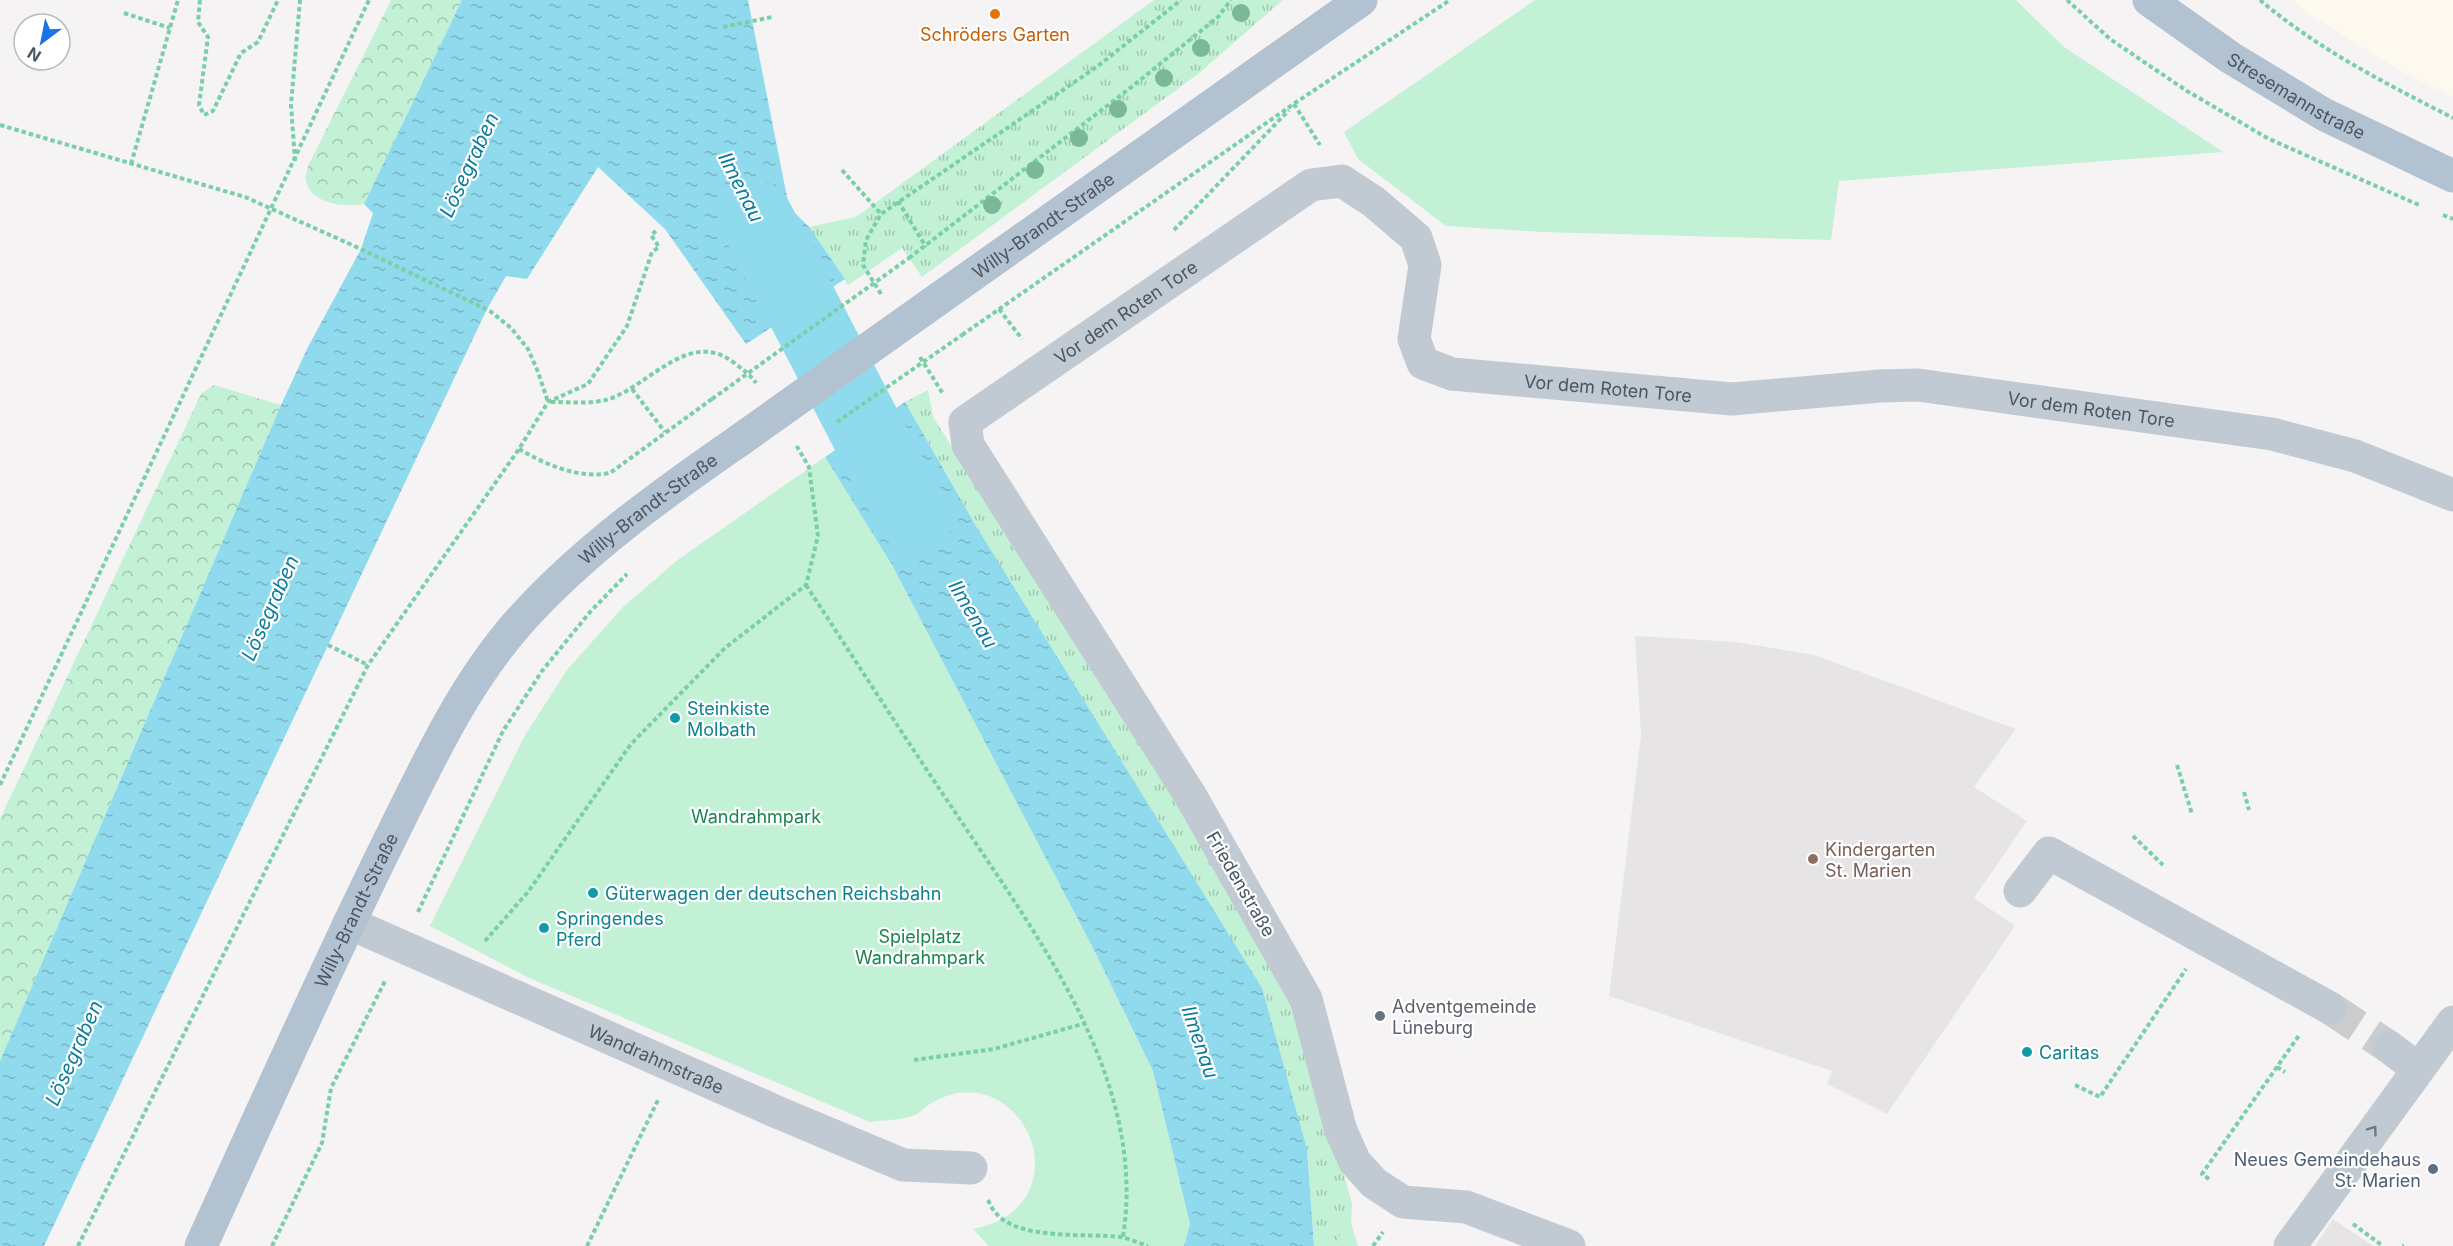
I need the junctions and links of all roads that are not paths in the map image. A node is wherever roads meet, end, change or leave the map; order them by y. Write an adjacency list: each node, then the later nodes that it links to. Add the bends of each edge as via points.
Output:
1 (1361, 0): 7 (main road, Willy-Brandt-Straße, bridge, via 676,484 566,575 517,624 468,689)
2 (2149, 0): 3 (main road, Stresemannstraße, via 2231,58 2325,115)
3 (2453, 176)
4 (965, 422): 5 (street, Vor dem Roten Tore, via 1311,185 1342,181 1416,238 1425,265 1414,339 1423,363 1452,374 1732,399 1880,386 1929,387 2272,434 2355,456); 14 (street, Friedenstraße, via 968,446 1190,795 1306,999 1341,1131 1355,1162 1374,1183 1403,1202 1466,1207)
5 (2453, 495)
6 (2020, 891): 8 (street, via 2049,853)
7 (349, 923): 12 (street, Wandrahmstraße, via 903,1166); 13 (main road, Willy-Brandt-Straße)
8 (2326, 1006)
9 (2453, 1022): 11 (street)
10 (2389, 1047): 11 (street)
11 (2418, 1069): 15 (street, one-way to 11)
12 (971, 1167)
13 (201, 1246)
14 (1569, 1246)
15 (2290, 1246)

